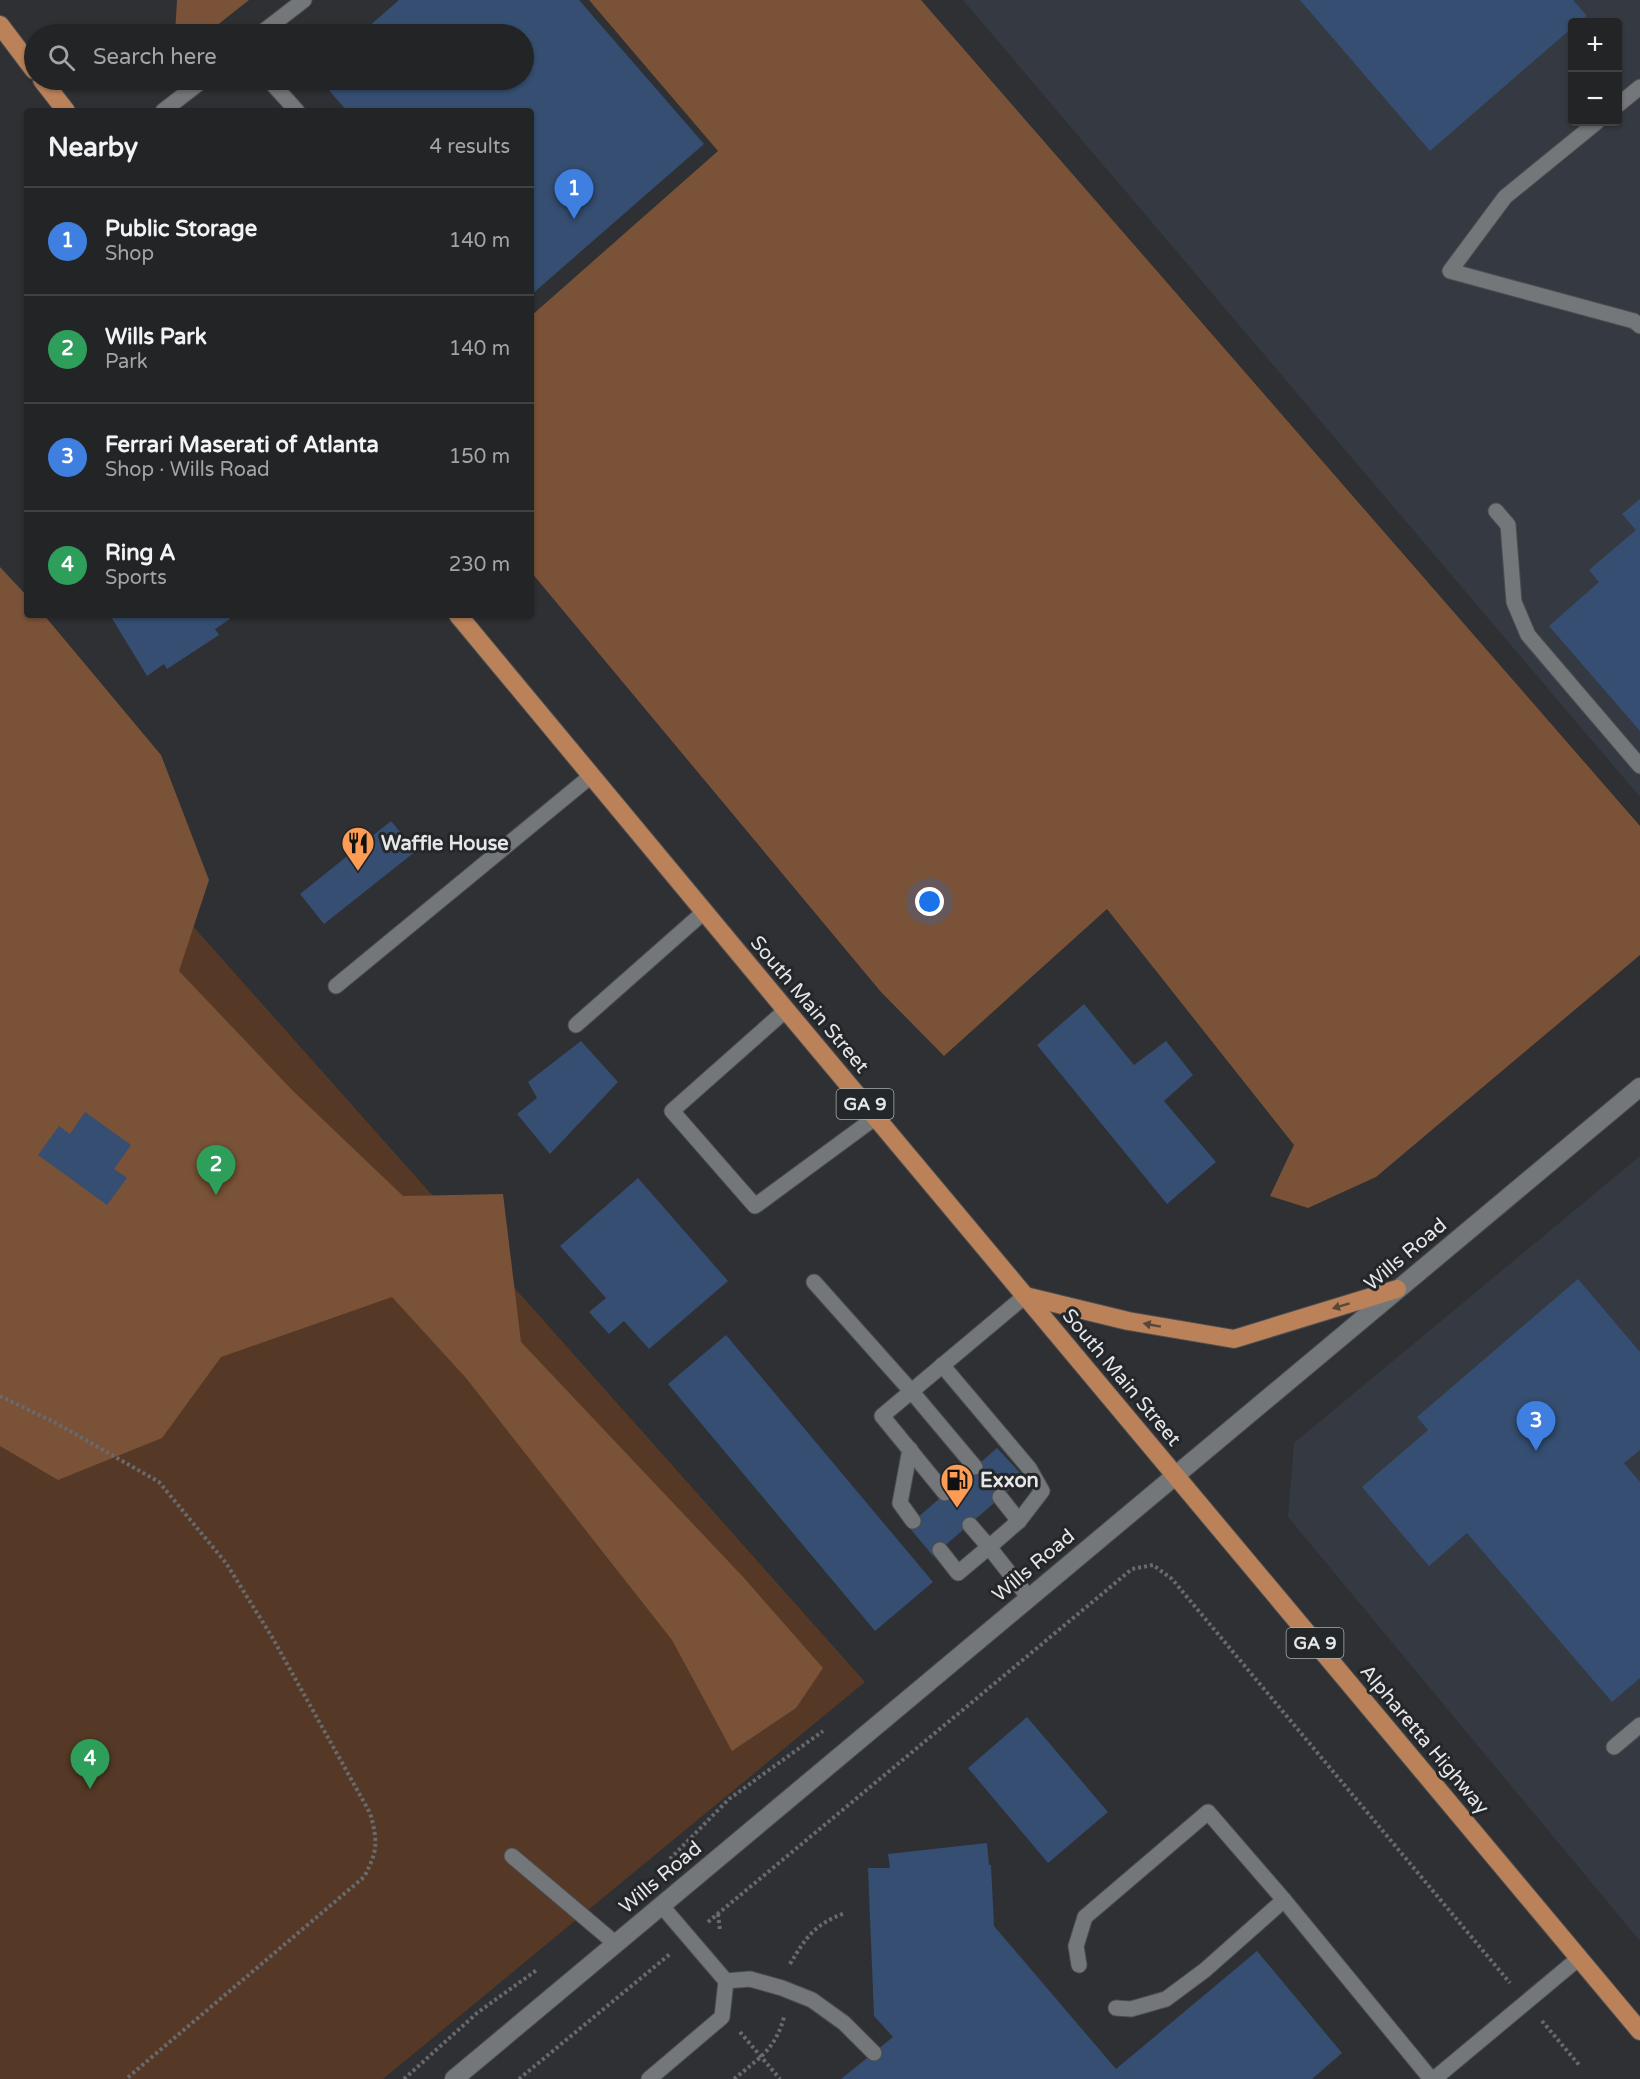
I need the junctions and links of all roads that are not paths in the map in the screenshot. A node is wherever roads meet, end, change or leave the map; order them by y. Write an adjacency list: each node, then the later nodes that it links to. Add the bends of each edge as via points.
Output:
1 (304, 0): 2 (lane)
2 (273, 24)
3 (0, 25): 4 (highway)
4 (24, 57)
5 (1640, 87): 9 (lane)
6 (50, 90): 10 (highway)
7 (190, 90): 11 (lane)
8 (278, 90): 12 (lane)
9 (1622, 101)
10 (64, 108)
11 (168, 108)
12 (294, 108)
13 (1593, 126): 14 (lane, via 1505,197 1450,271 1634,321)
14 (1640, 326)
15 (1496, 511): 17 (lane, via 1508,525 1514,602 1528,635)
16 (460, 618): 18 (highway, South Main Street / GA 9)
17 (1640, 765)
18 (591, 776): 19 (highway, South Main Street / GA 9); 20 (lane)
19 (704, 912): 21 (highway, South Main Street / GA 9); 22 (lane)
20 (336, 986)
21 (786, 1010): 24 (highway, South Main Street / GA 9); 24 (lane, via 672,1111 755,1206)
22 (576, 1025)
23 (1639, 1090): 26 (street, Wills Road)
24 (876, 1117): 27 (highway, South Main Street / GA 9)
25 (814, 1282): 29 (lane)
26 (1397, 1289): 27 (highway, one-way to 27, via 1234,1339 1128,1321); 32 (street, Wills Road)
27 (1025, 1296): 28 (lane); 32 (highway, South Main Street / GA 9)
28 (942, 1365): 29 (lane); 36 (lane, via 1029,1468 1042,1491)
29 (912, 1392): 30 (lane, via 882,1416); 31 (lane)
30 (910, 1449): 33 (lane); 35 (lane, via 900,1503)
31 (975, 1467)
32 (1175, 1476): 40 (street, Wills Road); 47 (highway, Alpharetta Highway / GA 9)
33 (945, 1493)
34 (1000, 1497): 36 (lane)
35 (914, 1521)
36 (1019, 1521): 38 (lane)
37 (970, 1524): 38 (lane)
38 (989, 1547): 39 (lane, via 958,1573); 40 (lane)
39 (940, 1550)
40 (1029, 1598): 45 (street, Wills Road)
41 (1640, 1725): 42 (lane)
42 (1614, 1747)
43 (512, 1856): 46 (lane)
44 (1284, 1900): 48 (lane, via 1208,1812 1085,1917 1076,1946); 50 (lane, via 1166,1999); 55 (lane)
45 (661, 1905): 46 (street, Wills Road); 49 (lane)
46 (616, 1944): 53 (street, Wills Road)
47 (1579, 1958): 51 (highway, Alpharetta Highway / GA 9); 55 (lane)
48 (1079, 1965)
49 (726, 1981): 52 (lane, via 750,1980 812,2000 844,2023); 54 (lane, via 722,2017)
50 (1116, 2008)
51 (1640, 2031)
52 (874, 2053)
53 (454, 2079)
54 (649, 2079)
55 (1432, 2079)

